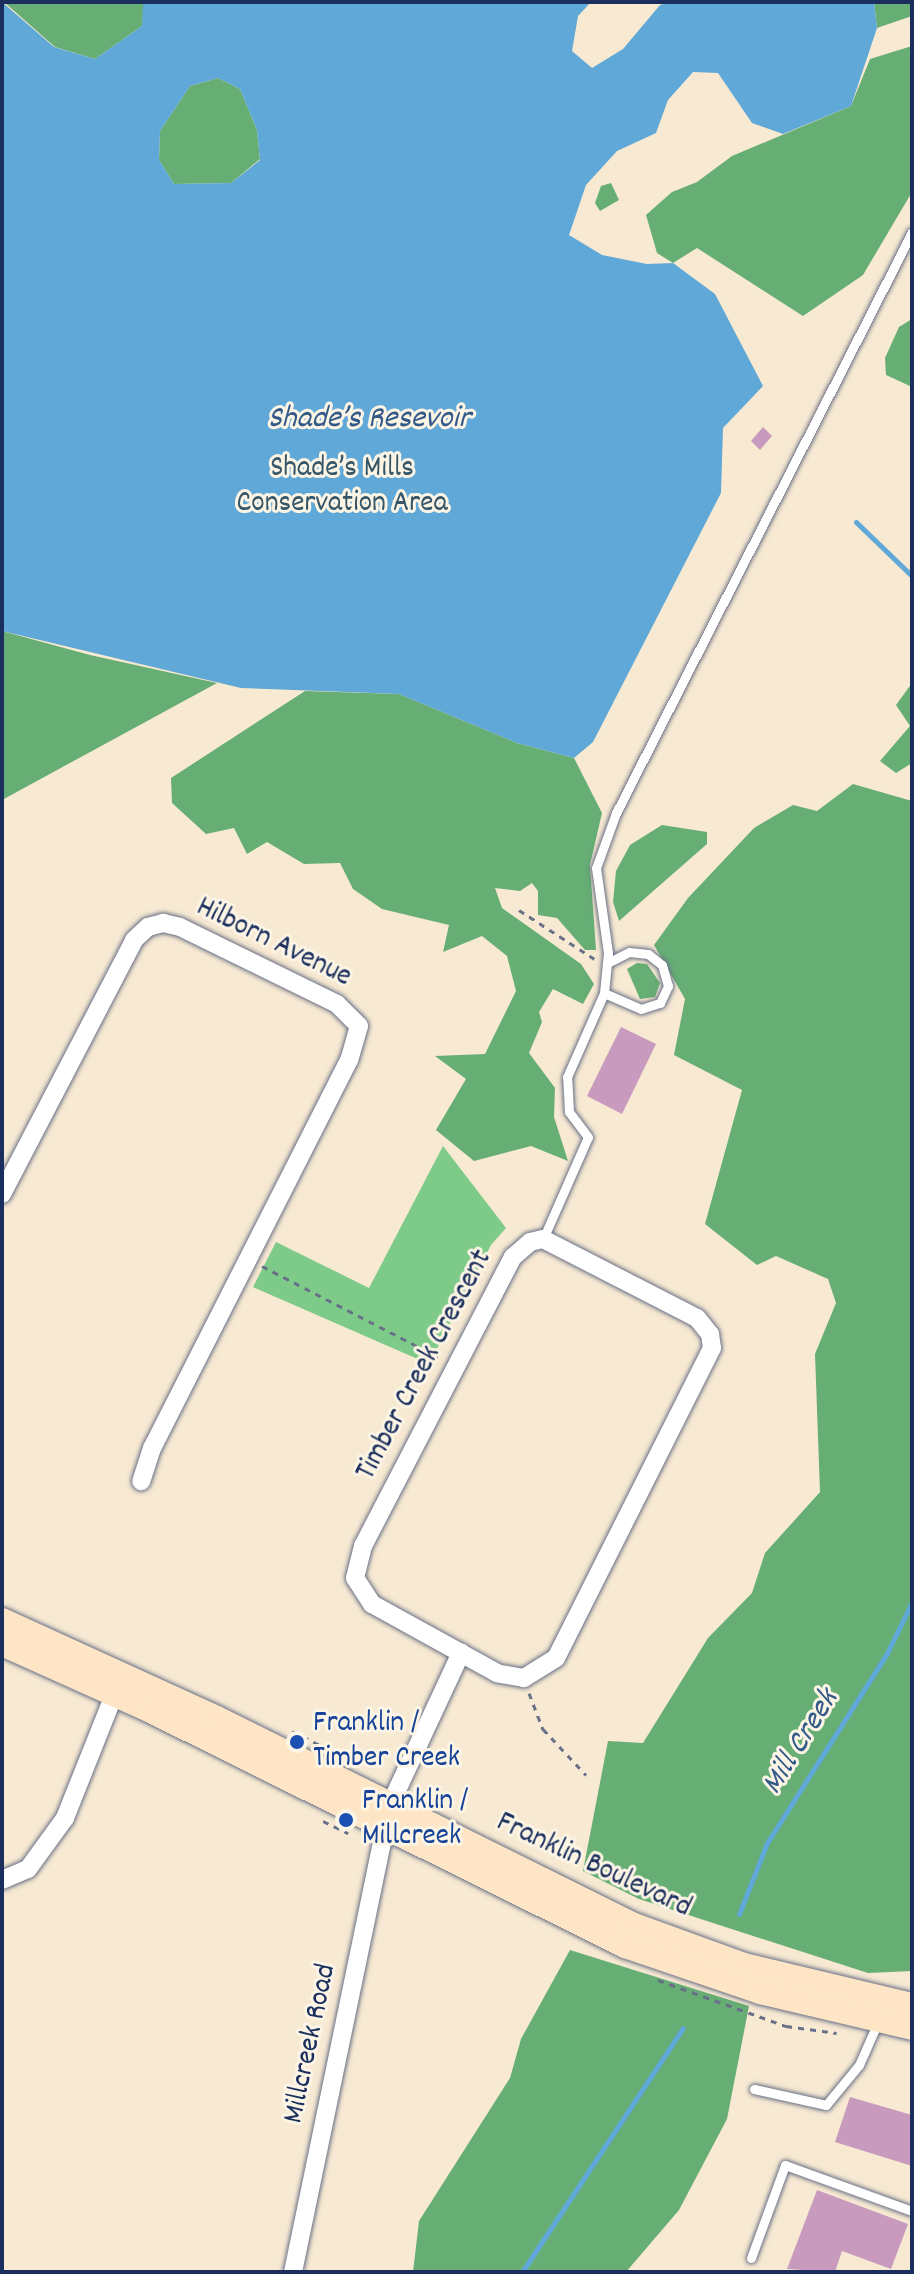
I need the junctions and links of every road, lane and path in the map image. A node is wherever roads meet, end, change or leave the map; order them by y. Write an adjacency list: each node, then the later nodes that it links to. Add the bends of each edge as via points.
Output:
1 (912, 232): 3 (lane, via 616,813 596,868)
2 (519, 910): 3 (path, via 592,959)
3 (607, 963): 4 (lane); 4 (lane, via 629,952 648,954 662,965 668,986 660,1003 641,1009)
4 (604, 993): 6 (lane, via 567,1077 569,1112 588,1137)
5 (2, 1194): 7 (street, Hilborn Avenue, via 134,940 163,923 180,927 337,1004 359,1026 349,1060)
6 (543, 1239): 8 (street, Timber Creek Crescent, via 530,1242 513,1257); 13 (street, via 697,1318 710,1334 712,1348 556,1658)
7 (248, 1258): 8 (path); 9 (street, Hilborn Avenue, via 152,1448)
8 (457, 1367): 12 (street, Timber Creek Crescent, via 363,1546 355,1578 372,1604)
9 (141, 1481)
10 (2, 1620): 16 (main road, Franklin Boulevard)
11 (2, 1644): 14 (main road, Franklin Boulevard)
12 (461, 1653): 13 (street, Timber Creek Crescent, via 497,1673); 16 (street)
13 (524, 1678): 15 (path, via 543,1729)
14 (114, 1695): 16 (main road, Franklin Boulevard); 17 (street, via 65,1818 28,1869)
15 (586, 1775)
16 (388, 1815): 18 (main road, Franklin Boulevard, via 679,1943 861,1997); 19 (main road, Franklin Boulevard, via 638,1951 712,1978); 24 (street, Millcreek Road)
17 (2, 1880)
18 (912, 2005)
19 (878, 2022): 20 (main road, Franklin Boulevard); 21 (lane, via 859,2065 826,2105)
20 (912, 2028)
21 (754, 2089)
22 (912, 2211): 23 (lane, via 785,2165)
23 (751, 2258)
24 (293, 2272)

